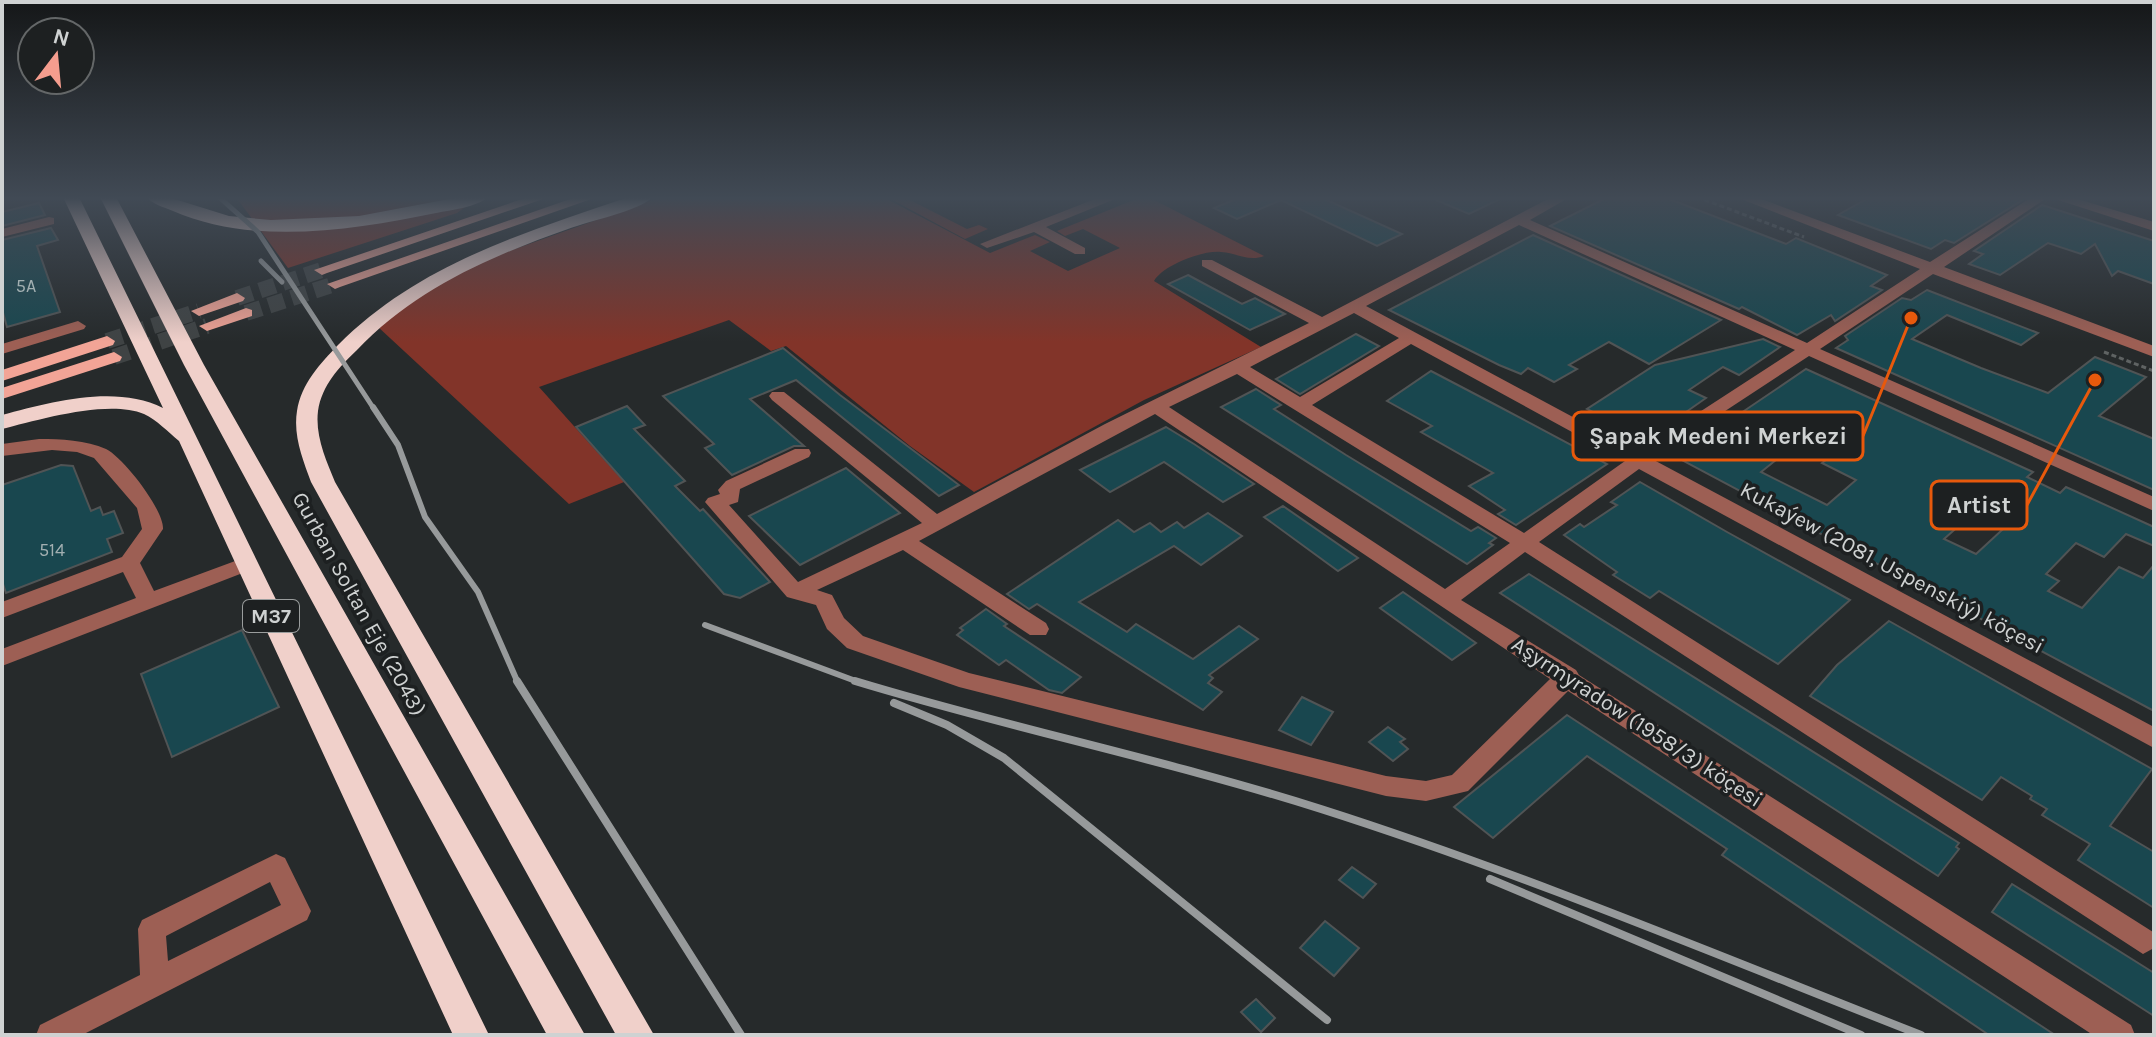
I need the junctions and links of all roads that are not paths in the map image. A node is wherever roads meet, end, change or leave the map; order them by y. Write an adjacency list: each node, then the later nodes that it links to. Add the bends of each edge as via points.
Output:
1 (95, 245): 32 (highway, M37)
2 (133, 245): 54 (highway, Gurban Soltan Eje (2043) / M37)
3 (396, 245): 14 (main road)
4 (448, 245): 15 (main road)
5 (509, 245): 55 (highway, via 428,281 367,327 315,387 308,441 318,468)
6 (1070, 245): 11 (street)
7 (1470, 245): 17 (street)
8 (1575, 245): 23 (street)
9 (1872, 245): 13 (street)
10 (1964, 245): 13 (street)
11 (1080, 251)
12 (1207, 263): 19 (street)
13 (1929, 267): 23 (street); 24 (street)
14 (322, 270)
15 (335, 284)
16 (237, 298): 18 (main road, via 203,319)
17 (1353, 306): 19 (street); 21 (street, Kukaýew (2081, Uspenskiý) köçesi)
18 (246, 313)
19 (1321, 323): 25 (street)
20 (78, 326): 22 (street)
21 (1412, 337): 29 (street); 35 (street, Kukaýew (2081, Uspenskiý) köçesi)
22 (2, 349)
23 (1808, 351): 35 (street); 36 (street)
24 (2154, 352)
25 (1238, 367): 29 (street); 30 (street)
26 (2, 376): 27 (main road, via 110,349)
27 (2, 394)
28 (778, 396): 37 (street)
29 (1299, 405): 39 (street)
30 (1156, 406): 37 (street); 43 (street, Aşyrmyradow (1958/3) köçesi)
31 (2, 422): 32 (highway, via 71,406 150,408)
32 (192, 440): 41 (highway, M37)
33 (2, 450): 40 (street, via 36,443 103,454 147,501 155,523 151,540)
34 (802, 453): 42 (street, via 733,485 728,490 731,498 715,502)
35 (1640, 459): 39 (street); 49 (street, Kukaýew (2081, Uspenskiý) köçesi)
36 (2154, 505)
37 (936, 524): 38 (street)
38 (904, 541): 42 (street); 46 (street)
39 (1524, 542): 43 (street); 50 (street)
40 (129, 562): 44 (street); 45 (street)
41 (246, 564): 44 (street); 53 (highway, M37)
42 (795, 592): 48 (street, via 824,600 835,623 855,642 967,681 1386,786 1426,791 1459,784)
43 (1445, 600): 48 (street, Aşyrmyradow (1958/3) köçesi)
44 (149, 602): 47 (street)
45 (2, 610)
46 (1038, 629)
47 (2, 658)
48 (1568, 676): 56 (street, Aşyrmyradow (1958/3) köçesi)
49 (2154, 738)
50 (2143, 941)
51 (155, 981): 51 (street, via 297,911 276,866 152,929); 52 (street)
52 (51, 1035)
53 (471, 1035)
54 (567, 1035)
55 (636, 1035)
56 (2120, 1035)

